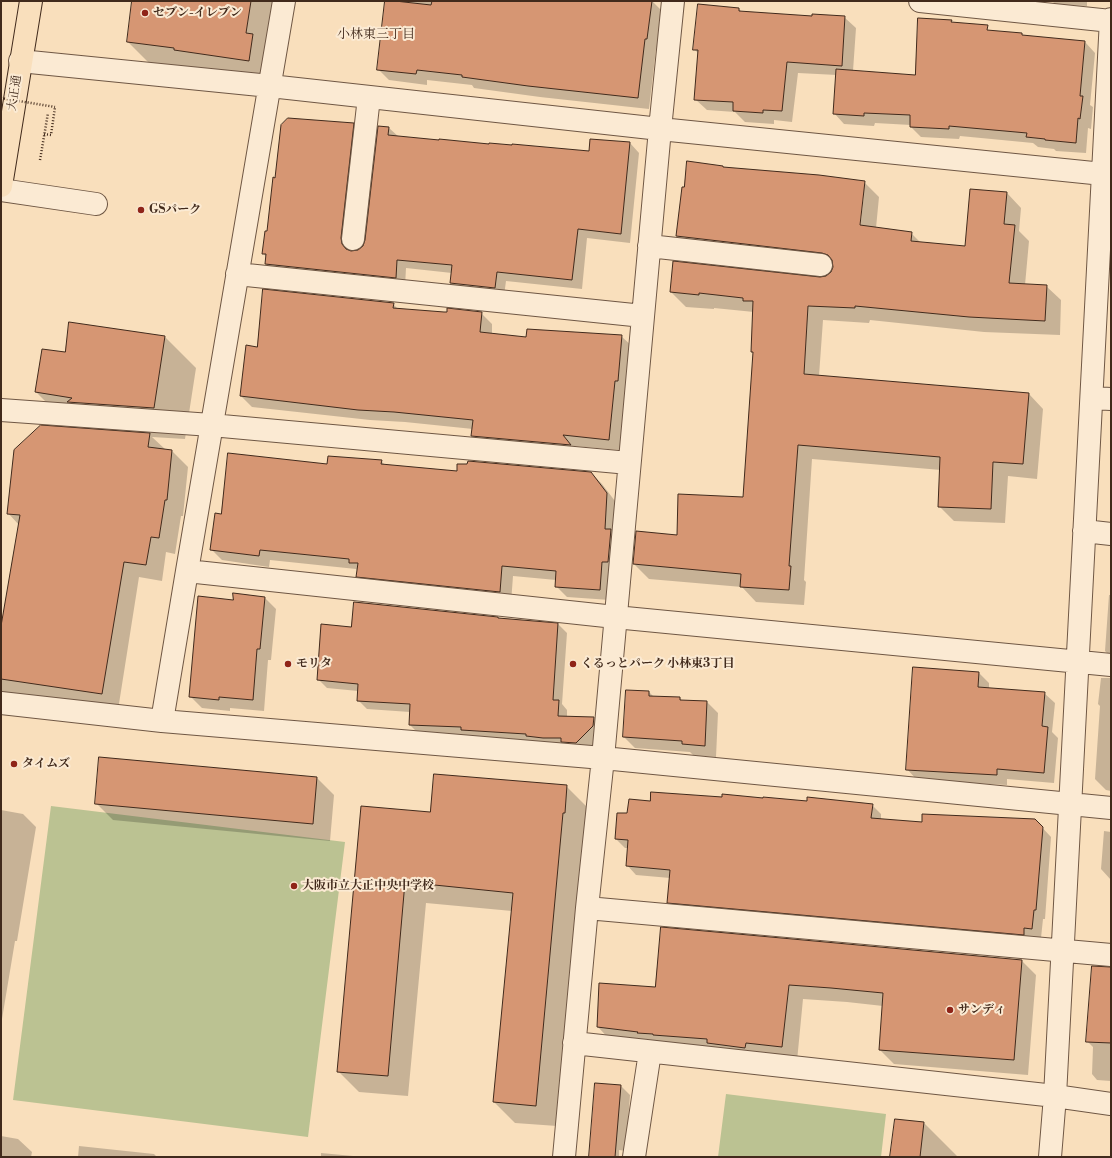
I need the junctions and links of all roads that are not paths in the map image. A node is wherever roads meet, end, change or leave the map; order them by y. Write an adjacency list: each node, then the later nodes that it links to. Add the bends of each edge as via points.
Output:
1 (31, 1): 6 (main road, 大正通)
2 (284, 1): 7 (street)
3 (673, 1): 9 (street)
4 (920, 1): 5 (street)
5 (1111, 20): 10 (street)
6 (20, 61): 7 (street); 11 (main road, 大正通)
7 (270, 86): 8 (street); 17 (street)
8 (369, 97): 9 (street); 14 (street)
9 (660, 129): 10 (street); 15 (street)
10 (1103, 174): 19 (street)
11 (1, 186)
12 (1, 190): 13 (street)
13 (96, 204)
14 (353, 239)
15 (649, 246): 16 (street); 18 (street)
16 (821, 265)
17 (238, 274): 18 (street); 21 (street)
18 (643, 316): 22 (street)
19 (1101, 399): 23 (street)
20 (1, 410): 21 (street)
21 (211, 425): 22 (street); 25 (street)
22 (630, 463): 26 (street)
23 (1084, 531): 24 (street); 27 (street)
24 (1111, 534)
25 (186, 571): 26 (street); 30 (street)
26 (615, 617): 27 (street); 31 (street)
27 (1078, 662): 28 (street); 32 (street)
28 (1111, 665)
29 (1, 702): 30 (street)
30 (162, 721): 31 (street)
31 (603, 758): 32 (street); 34 (street)
32 (1070, 804): 33 (street); 35 (street)
33 (1111, 808)
34 (586, 908): 35 (street); 37 (street)
35 (1062, 950): 36 (street); 39 (street)
36 (1111, 955)
37 (574, 1043): 38 (street); 41 (street)
38 (650, 1052): 39 (street); 42 (street)
39 (1055, 1096): 40 (street); 43 (street)
40 (1111, 1104)
41 (564, 1157)
42 (634, 1157)
43 (1050, 1157)

